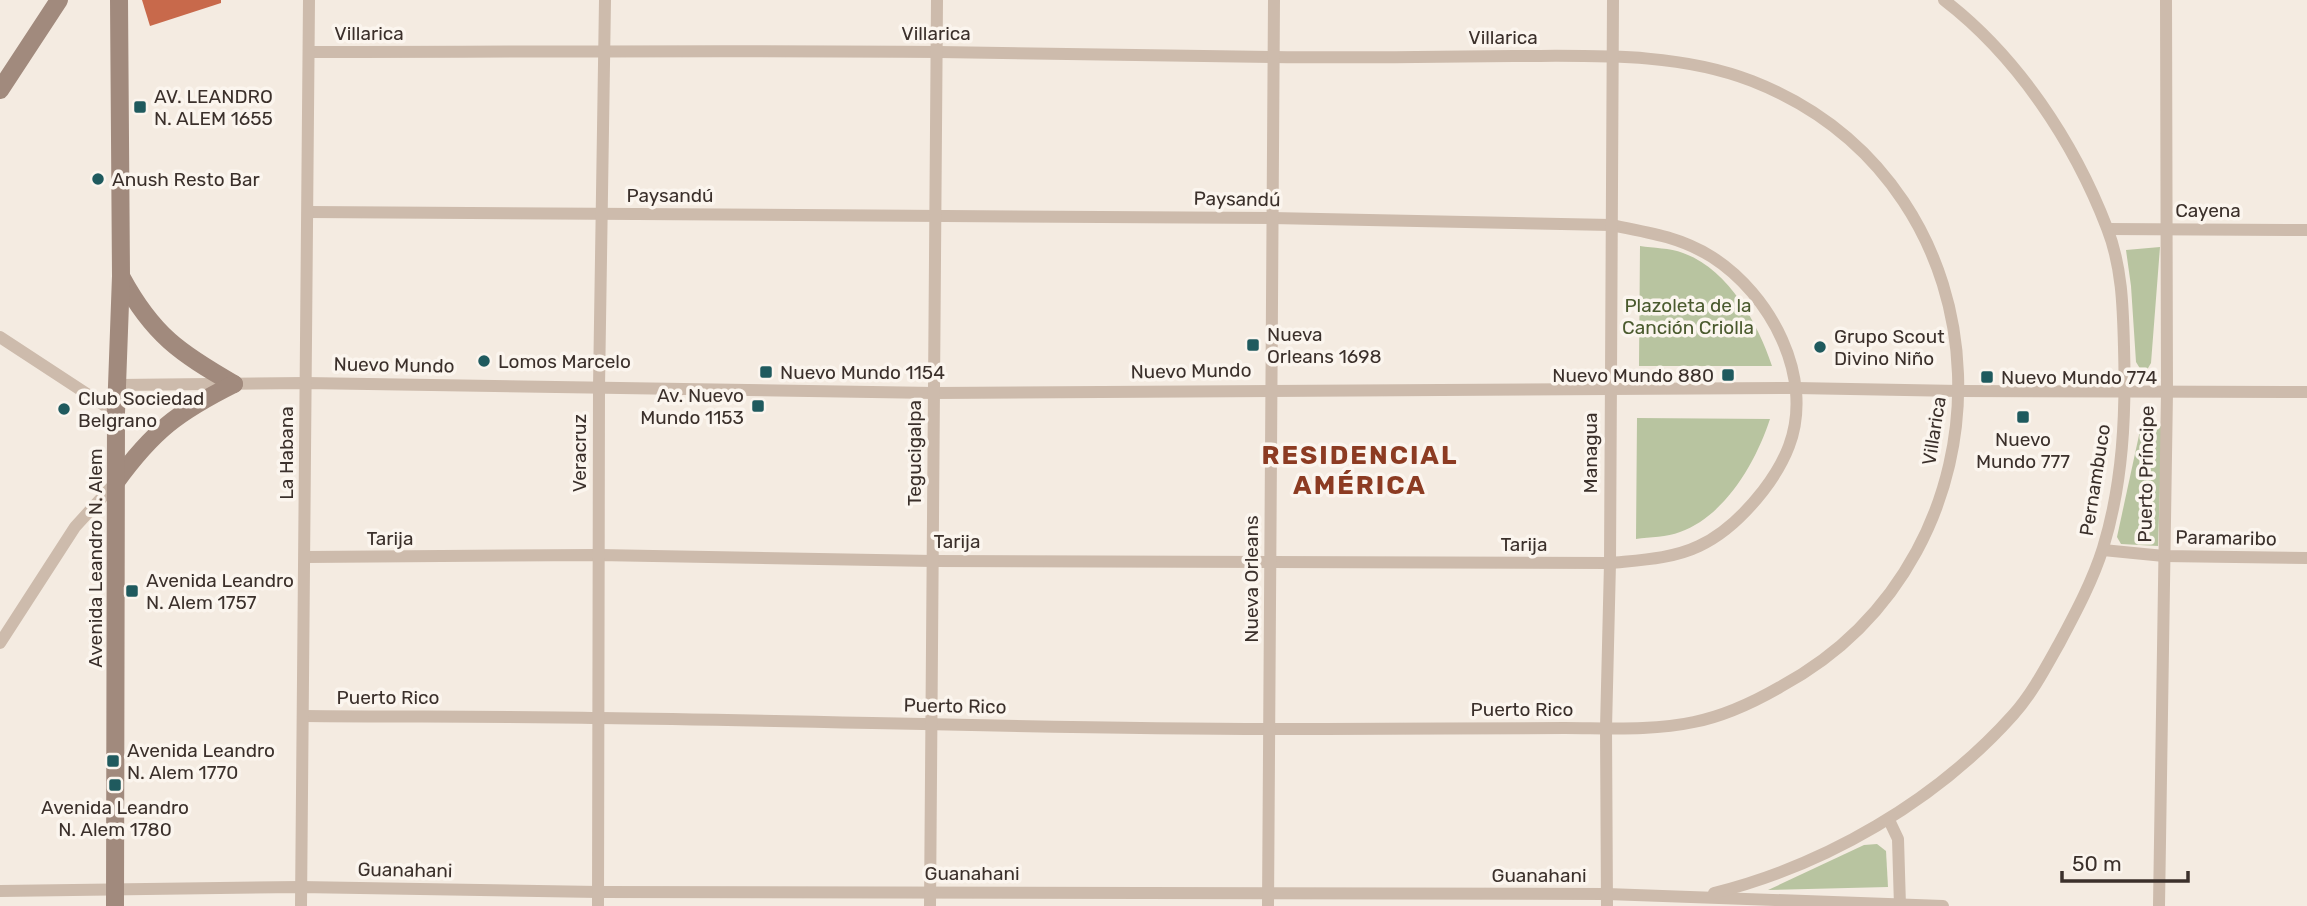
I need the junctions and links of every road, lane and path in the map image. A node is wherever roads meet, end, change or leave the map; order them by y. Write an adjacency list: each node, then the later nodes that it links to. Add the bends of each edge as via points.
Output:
1 (58, 0): 15 (main road)
2 (119, 0): 24 (main road, Avenida Leandro N. Alem)
3 (309, 0): 10 (street, La Habana)
4 (606, 0): 11 (street, Veracruz)
5 (937, 0): 12 (street, Tegucigalpa)
6 (1274, 0): 14 (street, Nueva Orleans)
7 (1613, 0): 13 (street, Managua)
8 (1944, 0): 21 (street, Pernambuco, via 1990,39 2029,88 2063,138)
9 (2166, 0): 22 (street, Puerto Príncipe)
10 (309, 52): 11 (street, Villarica); 16 (street, La Habana)
11 (606, 52): 12 (street, Villarica); 17 (street, Veracruz)
12 (937, 52): 14 (street, Villarica); 18 (street, Tegucigalpa)
13 (1613, 56): 14 (street, Villarica); 20 (street, Managua); 33 (street, Villarica, via 1679,62 1745,78 1834,125 1863,150 1904,200 1934,257 1952,315)
14 (1273, 57): 19 (street, Nueva Orleans)
15 (0, 90)
16 (308, 212): 17 (street, Paysandú); 26 (street, La Habana)
17 (602, 213): 18 (street, Paysandú); 29 (street, Veracruz)
18 (934, 216): 19 (street, Paysandú); 37 (street, Tegucigalpa)
19 (1272, 218): 20 (street, Paysandú); 31 (street, Nueva Orleans)
20 (1611, 225): 30 (street, Paysandú, via 1683,241 1740,279 1764,305); 32 (street, Managua)
21 (2108, 229): 22 (street, Cayena); 34 (street, Pernambuco, via 2120,274)
22 (2166, 229): 23 (street, Cayena); 35 (street, Puerto Príncipe)
23 (2307, 230)
24 (121, 276): 27 (main road, via 135,302 172,346); 28 (main road, Avenida Leandro N. Alem)
25 (0, 337): 38 (street)
26 (305, 383): 27 (street, Nuevo Mundo); 29 (street, Nuevo Mundo); 43 (street, La Habana)
27 (234, 384): 28 (street, Nuevo Mundo); 39 (main road, via 157,431)
28 (118, 385): 38 (main road, Avenida Leandro N. Alem)
29 (598, 387): 37 (street, Nuevo Mundo); 41 (street, Veracruz)
30 (1796, 388): 32 (street, Nuevo Mundo); 33 (street, Nuevo Mundo); 47 (street, Paysandú, via 1790,444 1752,506 1724,532 1697,547 1662,557)
31 (1272, 389): 32 (street, Nuevo Mundo); 37 (street, Nuevo Mundo); 46 (street, Nueva Orleans)
32 (1609, 390): 47 (street, Managua)
33 (1959, 391): 34 (street, Nuevo Mundo); 52 (street, Villarica, via 1950,463 1934,514 1911,562 1858,630 1815,667 1720,715 1689,724)
34 (2125, 391): 35 (street, Nuevo Mundo); 40 (street, Pernambuco, via 2115,503)
35 (2167, 392): 36 (street, Nuevo Mundo); 42 (street, Puerto Príncipe)
36 (2307, 392)
37 (934, 393): 45 (street, Tegucigalpa)
38 (116, 413): 39 (main road, Avenida Leandro N. Alem)
39 (116, 482): 48 (street, via 75,527); 59 (main road, Avenida Leandro N. Alem)
40 (2102, 550): 42 (street, Paramaribo); 54 (street, Pernambuco, via 2076,613 2015,713 1950,773)
41 (598, 555): 43 (street, Tarija); 45 (street, Tarija); 50 (street, Veracruz)
42 (2164, 556): 44 (street, Paramaribo); 68 (street, Puerto Príncipe)
43 (305, 557): 49 (street, La Habana)
44 (2307, 558)
45 (933, 561): 46 (street, Tarija); 51 (street, Tegucigalpa)
46 (1270, 562): 47 (street, Tarija); 53 (street, Nueva Orleans)
47 (1610, 563): 52 (street, Managua)
48 (0, 643)
49 (304, 716): 50 (street, Puerto Rico); 55 (street, La Habana)
50 (597, 718): 51 (street, Puerto Rico); 57 (street, Veracruz)
51 (932, 725): 53 (street, Puerto Rico); 58 (street, Tegucigalpa)
52 (1606, 728): 53 (street, Puerto Rico); 62 (street, Managua)
53 (1269, 729): 61 (street, Nueva Orleans)
54 (1889, 820): 60 (street, Pernambuco, via 1779,873); 63 (street, via 1898,839)
55 (300, 887): 57 (street, Guanahani); 59 (street, Guanahani); 64 (street, La Habana)
56 (0, 891): 59 (street, Guanahani)
57 (598, 892): 58 (street, Guanahani); 65 (street, Veracruz)
58 (930, 892): 61 (street, Guanahani); 66 (street, Tegucigalpa)
59 (115, 897)
60 (1698, 897): 62 (street, Guanahani); 63 (street, Guanahani)
61 (1268, 900): 62 (street, Guanahani)
62 (1607, 900)
63 (1900, 905): 67 (street, Guanahani)
64 (300, 906)
65 (598, 906)
66 (930, 906)
67 (1943, 906)
68 (2159, 906)

